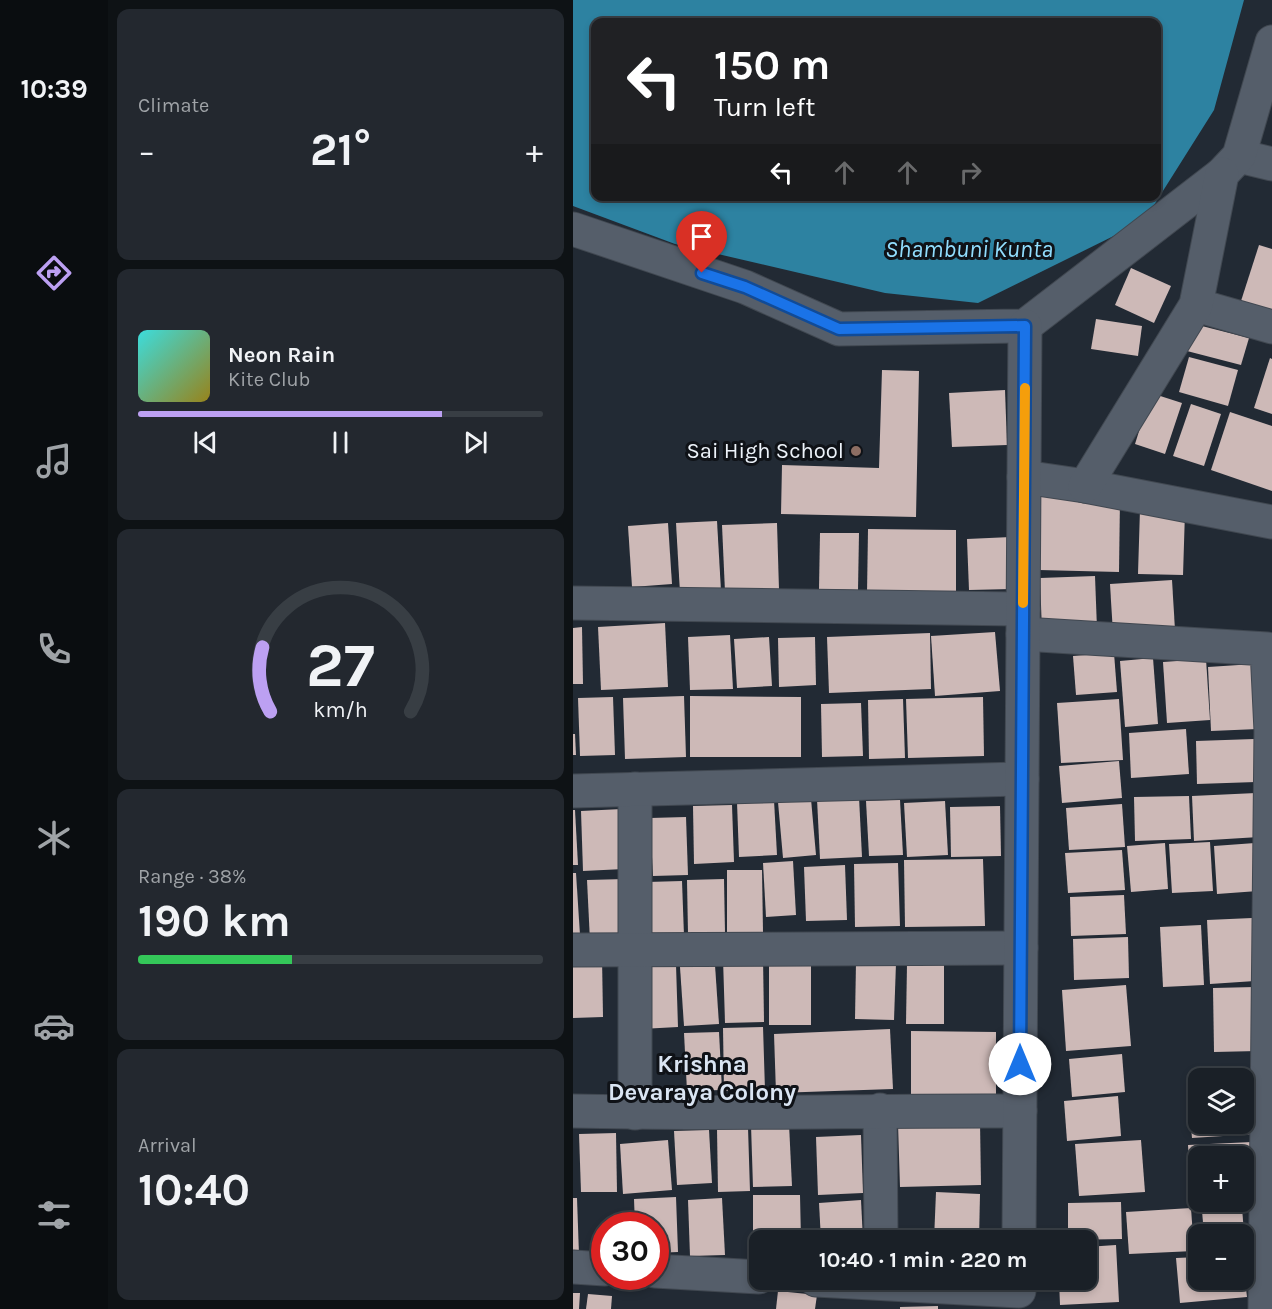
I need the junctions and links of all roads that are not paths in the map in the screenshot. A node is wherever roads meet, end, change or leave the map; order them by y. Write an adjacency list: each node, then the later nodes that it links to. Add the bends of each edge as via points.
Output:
1 (1272, 42): 3 (street)
2 (1272, 164): 3 (street)
3 (1230, 165): 5 (street); 6 (street)
4 (573, 230): 6 (street, via 745,287 839,329)
5 (1196, 305): 7 (street); 9 (street)
6 (1025, 326): 8 (street)
7 (1272, 327)
8 (1024, 477): 9 (street); 12 (street)
9 (1085, 486): 10 (street)
10 (1272, 522)
11 (573, 603): 12 (street)
12 (1023, 622): 13 (street, via 1267,649); 14 (street)
13 (1272, 731): 17 (street)
14 (1022, 779): 15 (street); 18 (street)
15 (635, 789): 16 (street); 19 (street)
16 (573, 791)
17 (1271, 904): 21 (street)
18 (1021, 948): 19 (street); 24 (street)
19 (634, 949): 20 (street); 25 (street)
20 (573, 950)
21 (1270, 1068): 34 (street)
22 (879, 1110): 24 (street); 25 (street); 26 (street)
23 (573, 1111): 25 (street)
24 (1020, 1111): 27 (street)
25 (635, 1113)
26 (881, 1230)
27 (1019, 1230)
28 (573, 1267): 29 (street)
29 (591, 1268)
30 (669, 1272): 31 (street)
31 (749, 1276)
32 (984, 1290): 33 (street)
33 (1019, 1293)
34 (1265, 1309)

